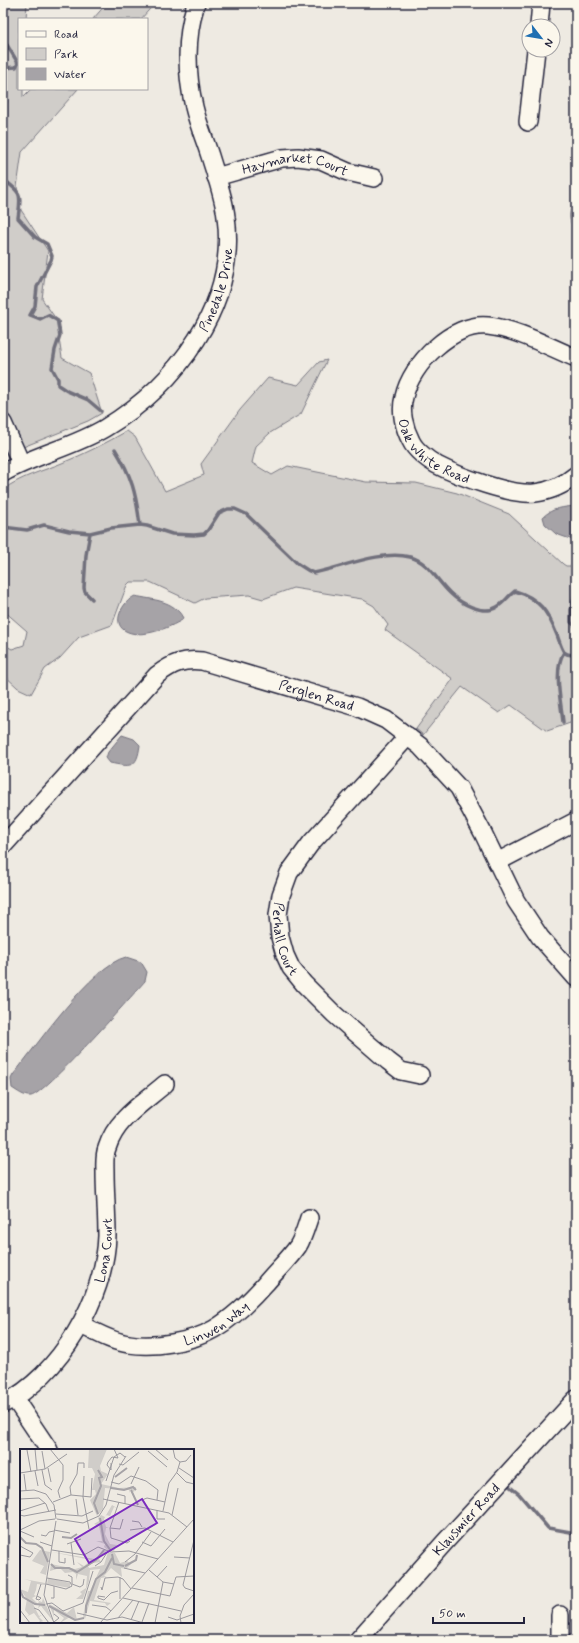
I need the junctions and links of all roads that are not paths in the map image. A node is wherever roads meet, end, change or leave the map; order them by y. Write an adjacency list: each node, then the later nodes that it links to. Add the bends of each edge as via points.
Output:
1 (196, 3): 6 (street, Pinedale Drive, via 188,39 189,73 195,108)
2 (541, 3): 3 (street)
3 (539, 18)
4 (535, 58): 5 (street)
5 (528, 122)
6 (216, 177): 7 (street, Haymarket Court, via 282,158 298,157 321,160 348,172); 10 (street, Pinedale Drive, via 223,200 228,237 219,291 212,314 200,336 170,374 132,410 68,446)
7 (374, 178)
8 (576, 358): 12 (street, Oak White Road, via 503,329 487,326 469,327 440,342 418,367 404,397 403,412 411,442 424,455 437,465 495,487 534,494 566,483)
9 (3, 423): 10 (street)
10 (21, 463): 11 (street, Pinedale Drive)
11 (3, 474)
12 (576, 475)
13 (408, 736): 15 (street, Perglen Road, via 386,720 343,702 214,664 189,660 178,662 157,675); 16 (street, Perglen Road, via 459,788); 18 (street, Perhall Court, via 311,843 289,873 281,895 278,915 285,955 291,968 304,984 388,1061 401,1070)
14 (574, 822): 16 (street)
15 (3, 846)
16 (496, 862): 17 (street, Perglen Road, via 529,922)
17 (576, 978)
18 (420, 1075)
19 (165, 1084): 21 (street, Lona Court, via 118,1126 106,1150 107,1231 102,1274 96,1294)
20 (309, 1218): 21 (street, Linwen Way, via 298,1246 245,1306 213,1330 181,1341 146,1345 118,1341)
21 (81, 1325): 23 (street, Lona Court, via 46,1370)
22 (576, 1399): 26 (street, Klausmier Road)
23 (9, 1401): 24 (street)
24 (47, 1449)
25 (560, 1615): 27 (street)
26 (358, 1640)
27 (560, 1640)

